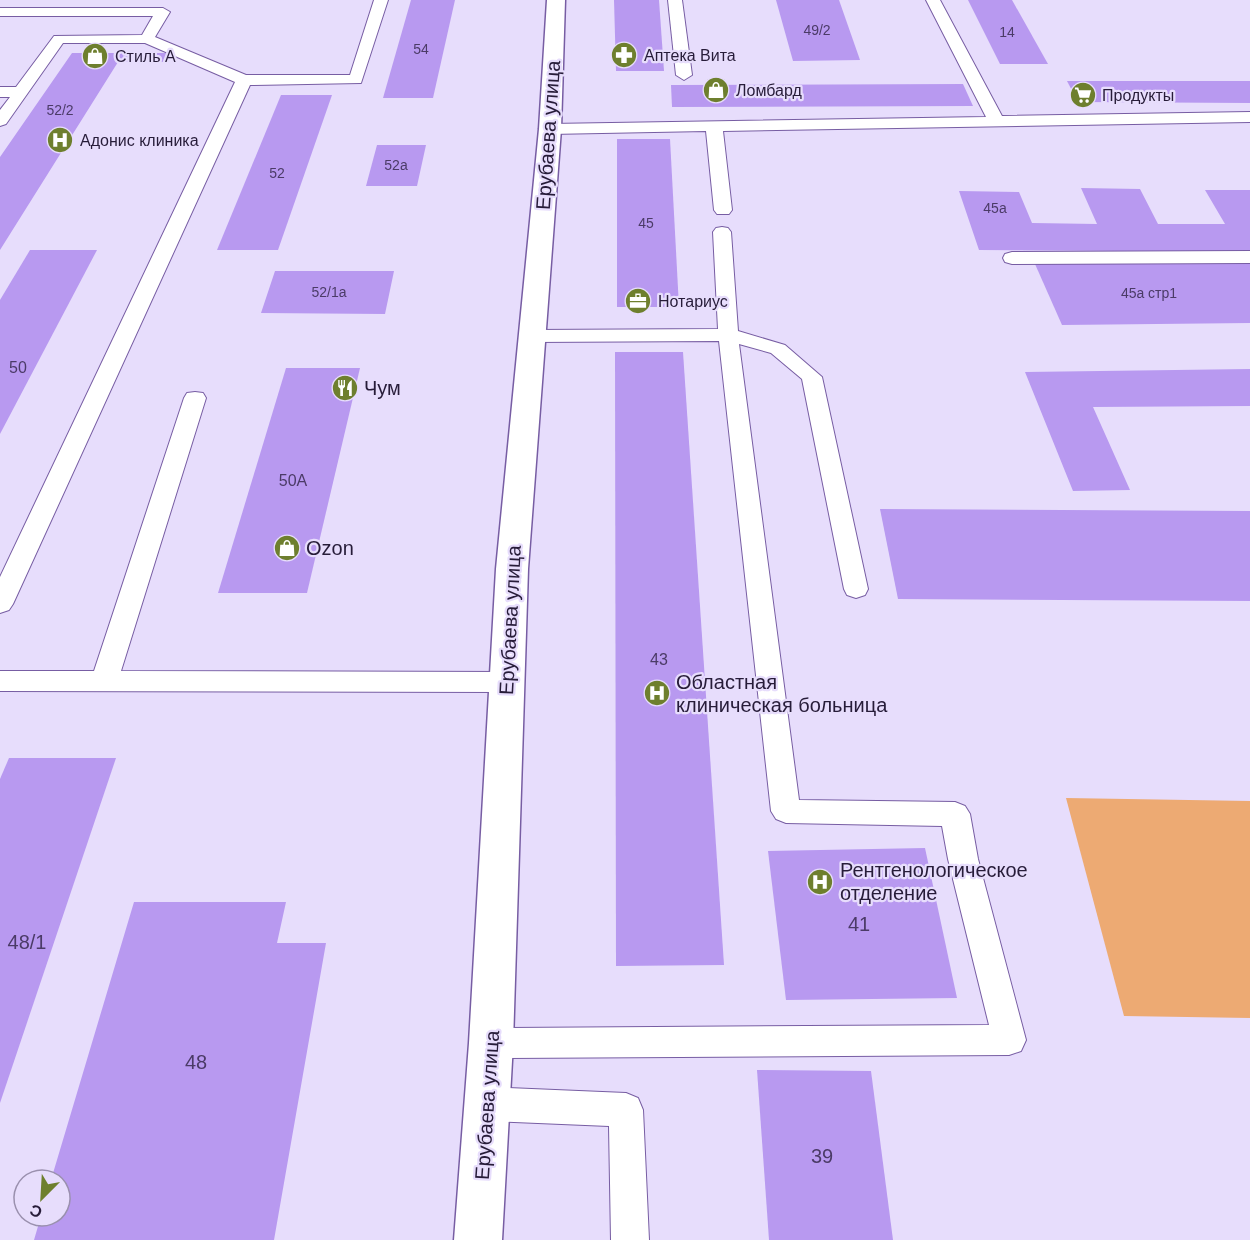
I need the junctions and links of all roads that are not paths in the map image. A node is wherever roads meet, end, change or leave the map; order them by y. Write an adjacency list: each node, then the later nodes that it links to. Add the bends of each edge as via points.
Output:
1 (381, 0): 9 (lane, via 356,80)
2 (556, 0): 16 (main road, Ерубаева улица)
3 (675, 0): 8 (lane)
4 (933, 0): 14 (lane)
5 (167, 6): 6 (lane); 7 (lane)
6 (0, 12)
7 (147, 39): 9 (lane); 11 (lane, via 59,39)
8 (684, 75)
9 (244, 80): 25 (lane)
10 (0, 92): 11 (lane)
11 (21, 92): 13 (lane)
12 (1250, 117): 14 (lane)
13 (0, 121)
14 (997, 122): 15 (lane)
15 (714, 125): 16 (lane); 17 (lane)
16 (550, 129): 22 (main road, Ерубаева улица)
17 (723, 210)
18 (722, 232): 21 (lane)
19 (1250, 257): 20 (lane)
20 (1012, 258)
21 (728, 335): 22 (lane); 24 (lane, via 778,349 812,377); 29 (lane, via 786,811 955,814 1009,1040)
22 (533, 336): 28 (main road, Ерубаева улица, via 512,569)
23 (195, 398): 27 (lane)
24 (856, 589)
25 (0, 604)
26 (0, 681): 27 (lane)
27 (104, 682): 28 (lane)
28 (507, 682): 29 (main road, Ерубаева улица)
29 (491, 1043): 30 (main road, Ерубаева улица)
30 (487, 1104): 31 (main road, Ерубаева улица); 32 (lane, via 626,1110)
31 (478, 1240)
32 (630, 1240)

